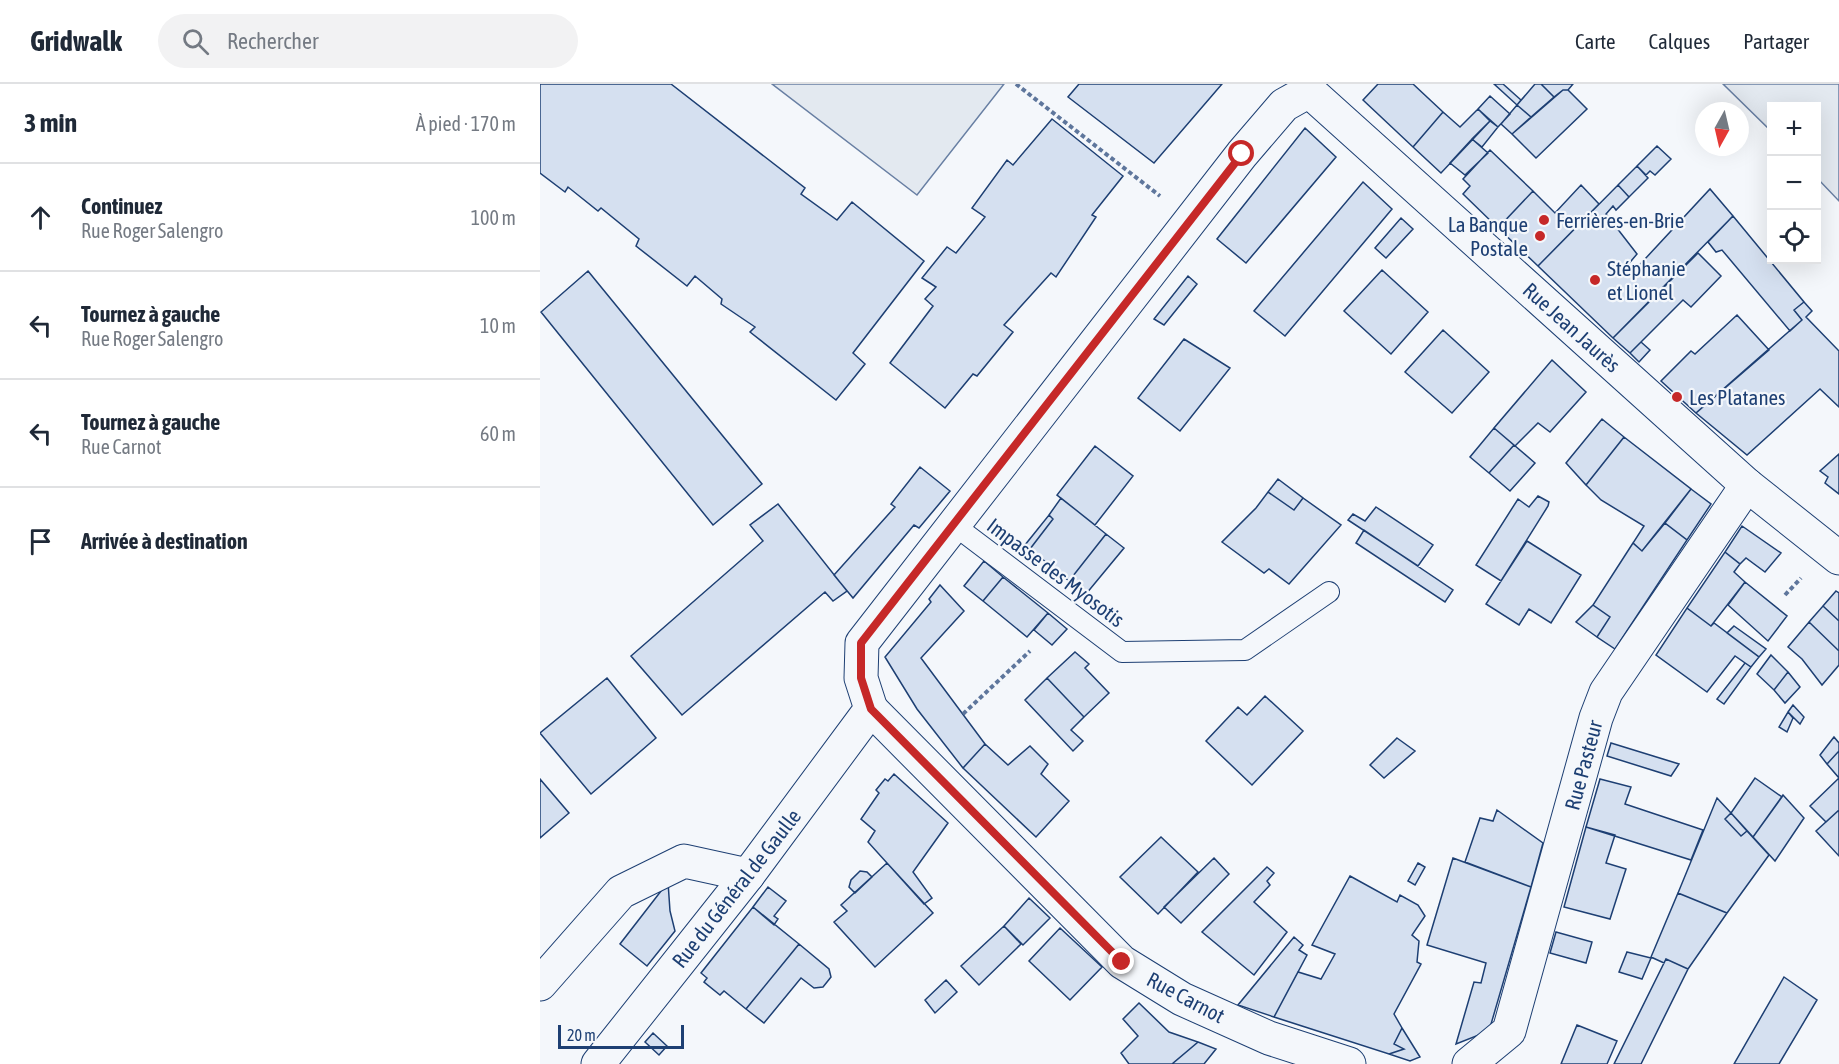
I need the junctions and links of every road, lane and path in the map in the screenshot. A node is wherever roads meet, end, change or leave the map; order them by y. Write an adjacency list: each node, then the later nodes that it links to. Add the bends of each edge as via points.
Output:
1 (1016, 84): 3 (path)
2 (1308, 87): 4 (main road, Rue Jean Jaurès); 5 (main road, via 1284,105 1242,154)
3 (1164, 199)
4 (1747, 484): 6 (main road, Rue Jean Jaurès); 15 (main road, Rue Pasteur, via 1606,692 1509,1031)
5 (954, 525): 7 (lane, Impasse des Myosotis, via 1122,652 1245,650); 9 (main road, via 861,643 861,678)
6 (1839, 558)
7 (1329, 592)
8 (1030, 651): 10 (path)
9 (871, 709): 11 (main road, Rue du Général de Gaulle); 14 (main road, Rue Carnot, via 1122,962 1182,999 1269,1038)
10 (963, 714)
11 (748, 875): 12 (main road, via 684,861 621,892); 13 (main road, Rue du Général de Gaulle)
12 (540, 984)
13 (598, 1064)
14 (1349, 1064)
15 (1469, 1064)

